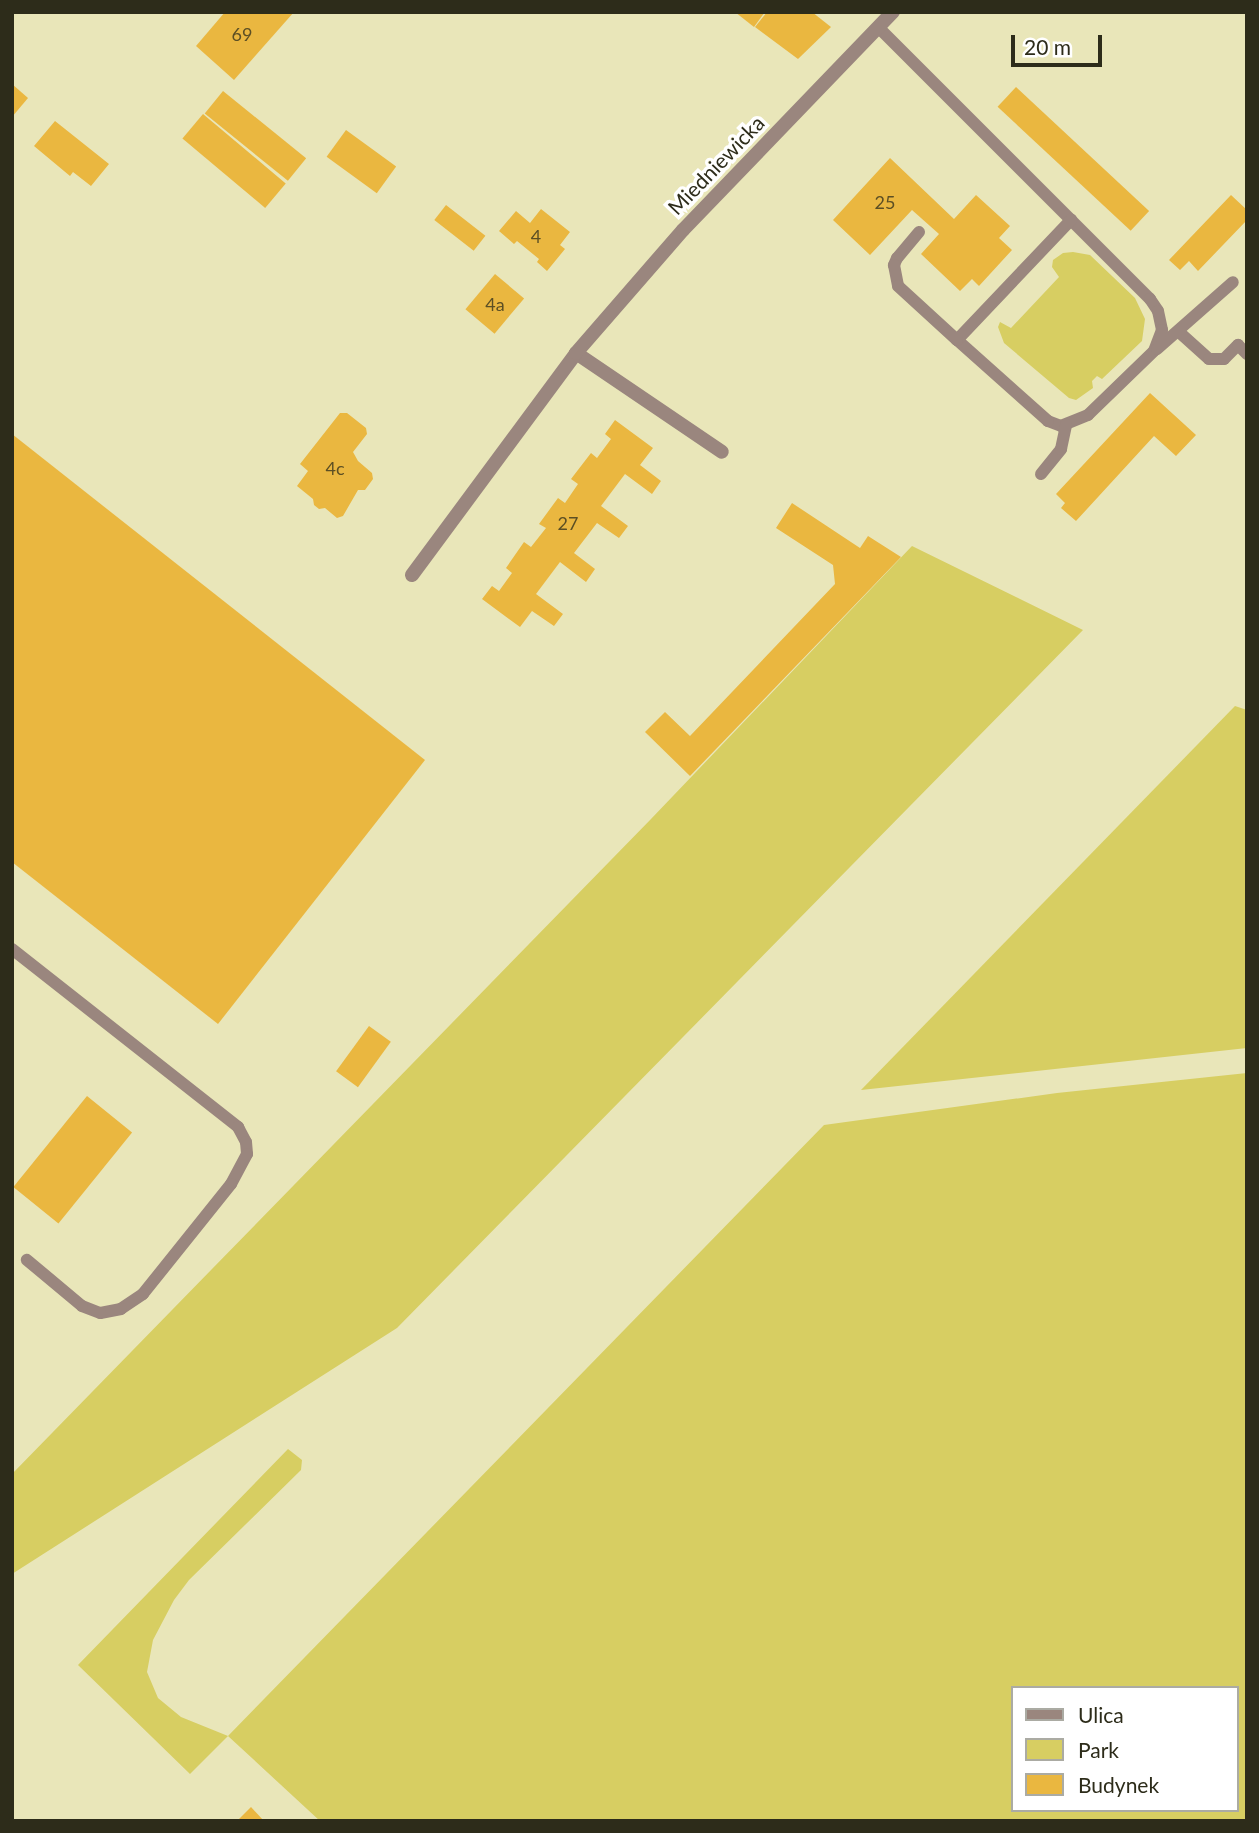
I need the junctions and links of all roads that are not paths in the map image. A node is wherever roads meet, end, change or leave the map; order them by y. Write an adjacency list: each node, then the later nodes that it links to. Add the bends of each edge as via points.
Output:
1 (892, 12): 2 (street, Miedniewicka)
2 (878, 27): 3 (lane); 9 (street, Miedniewicka, via 683,230)
3 (1071, 220): 7 (lane); 8 (lane, via 1154,305 1162,330)
4 (919, 232): 7 (lane, via 894,265 898,286)
5 (1233, 282): 6 (lane)
6 (1179, 332): 8 (lane); 10 (lane, via 1212,360 1224,359 1238,345)
7 (957, 340): 11 (lane, via 1048,421)
8 (1154, 351): 11 (lane, via 1088,415)
9 (576, 352): 12 (street); 14 (street, Miedniewicka)
10 (1247, 354)
11 (1066, 425): 13 (lane, via 1061,449)
12 (722, 452)
13 (1041, 474)
14 (412, 575)
15 (12, 949): 16 (lane, via 238,1127 247,1154 231,1184 143,1294 121,1309 100,1313 82,1306)
16 (27, 1260)

